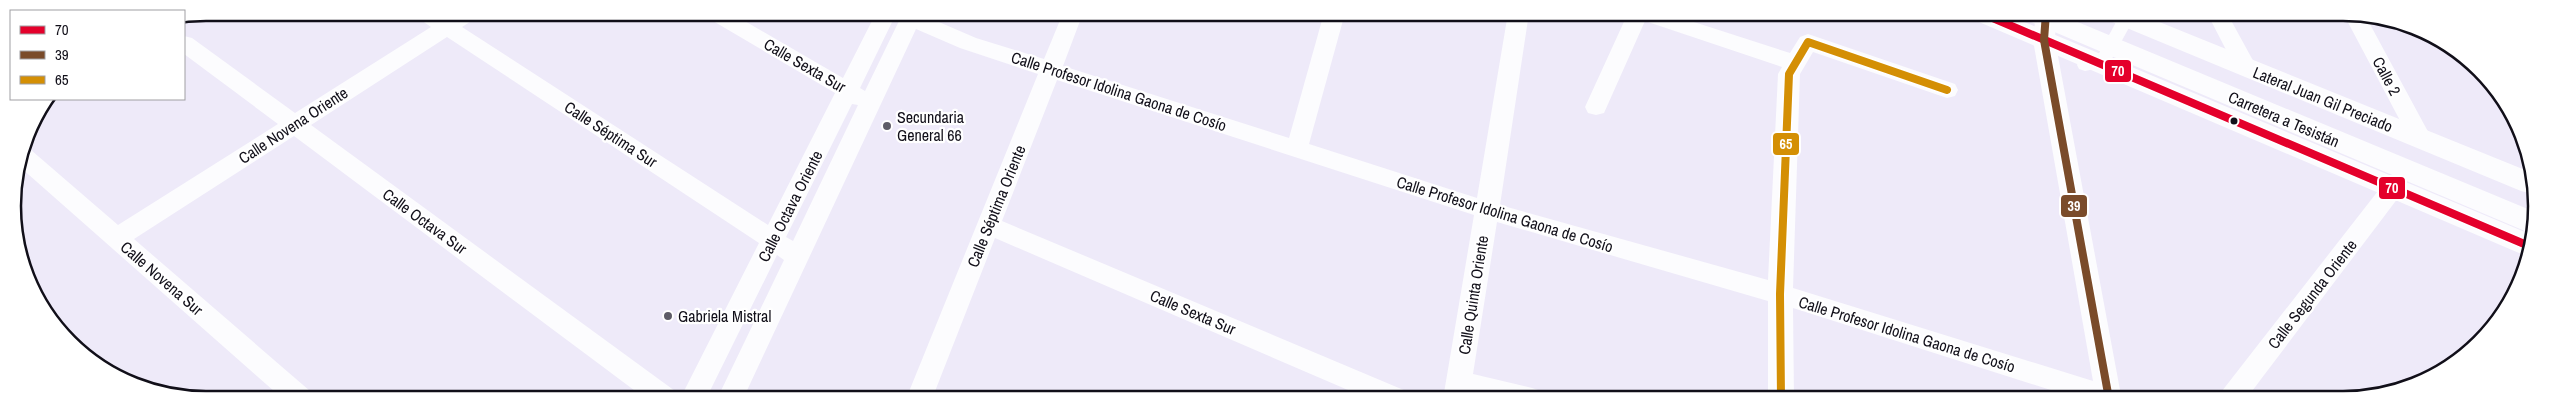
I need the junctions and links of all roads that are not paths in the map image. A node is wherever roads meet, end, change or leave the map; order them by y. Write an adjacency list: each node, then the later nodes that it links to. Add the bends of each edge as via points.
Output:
1 (438, 21): 20 (street, Calle Séptima Sur)
2 (456, 21): 20 (street, Calle Novena Oriente)
3 (729, 21): 26 (street, Calle Sexta Sur)
4 (882, 21): 26 (street, Calle Octava Oriente)
5 (903, 21): 28 (street, Calle Octava Oriente)
6 (917, 21): 25 (street, Calle Profesor Idolina Gaona de Cosío, via 968,43)
7 (1070, 21): 25 (street, Calle Séptima Oriente)
8 (1333, 21): 32 (street)
9 (1518, 21): 37 (street, Calle Quinta Oriente)
10 (1634, 21): 29 (street)
11 (1668, 21): 22 (street)
12 (2047, 21): 54 (street)
13 (2051, 21): 35 (main road)
14 (2052, 21): 36 (main road, Carretera a Tesistán)
15 (2052, 21): 38 (main road, Carretera a Tesistán)
16 (2124, 21): 23 (street, via 2102,62)
17 (2134, 21): 24 (main road, Lateral Juan Gil Preciado)
18 (2221, 21): 24 (street)
19 (2358, 22): 31 (street, Calle 2)
20 (447, 27): 30 (street, Calle Novena Oriente); 41 (street, Calle Séptima Sur)
21 (185, 44): 30 (street, Calle Octava Sur)
22 (1795, 63): 27 (street, via 1808,42); 44 (street, via 1789,74)
23 (2082, 65)
24 (2245, 66): 31 (main road, Lateral Juan Gil Preciado)
25 (1051, 69): 32 (street, Calle Profesor Idolina Gaona de Cosío); 39 (street, Calle Séptima Oriente)
26 (848, 90): 28 (street, Calle Sexta Sur); 41 (street, Calle Octava Oriente)
27 (1947, 90)
28 (869, 103): 43 (street, Calle Octava Oriente)
29 (1596, 107)
30 (294, 124): 40 (street, Calle Novena Oriente); 47 (street, Calle Octava Sur)
31 (2421, 139): 34 (main road, Lateral Juan Gil Preciado)
32 (1297, 148): 37 (street, Calle Profesor Idolina Gaona de Cosío)
33 (28, 160): 40 (street, Calle Novena Sur)
34 (2526, 182)
35 (2393, 188): 42 (main road); 55 (street, Calle Segunda Oriente)
36 (2528, 204)
37 (1486, 210): 44 (street, Calle Profesor Idolina Gaona de Cosío); 45 (street, Calle Quinta Oriente)
38 (2527, 221)
39 (988, 225): 50 (street, Calle Séptima Oriente); 51 (street, Calle Sexta Sur)
40 (117, 238): 46 (street, Calle Novena Sur)
41 (773, 240): 43 (street, Calle Séptima Sur); 48 (street, Calle Octava Oriente)
42 (2524, 244)
43 (797, 256): 49 (street, Calle Octava Oriente)
44 (1780, 294): 52 (street); 53 (street, Calle Profesor Idolina Gaona de Cosío)
45 (1458, 390)
46 (292, 391)
47 (655, 391)
48 (697, 391)
49 (734, 391)
50 (922, 391)
51 (1378, 391)
52 (1781, 391)
53 (2089, 391)
54 (2110, 391)
55 (2236, 391)

